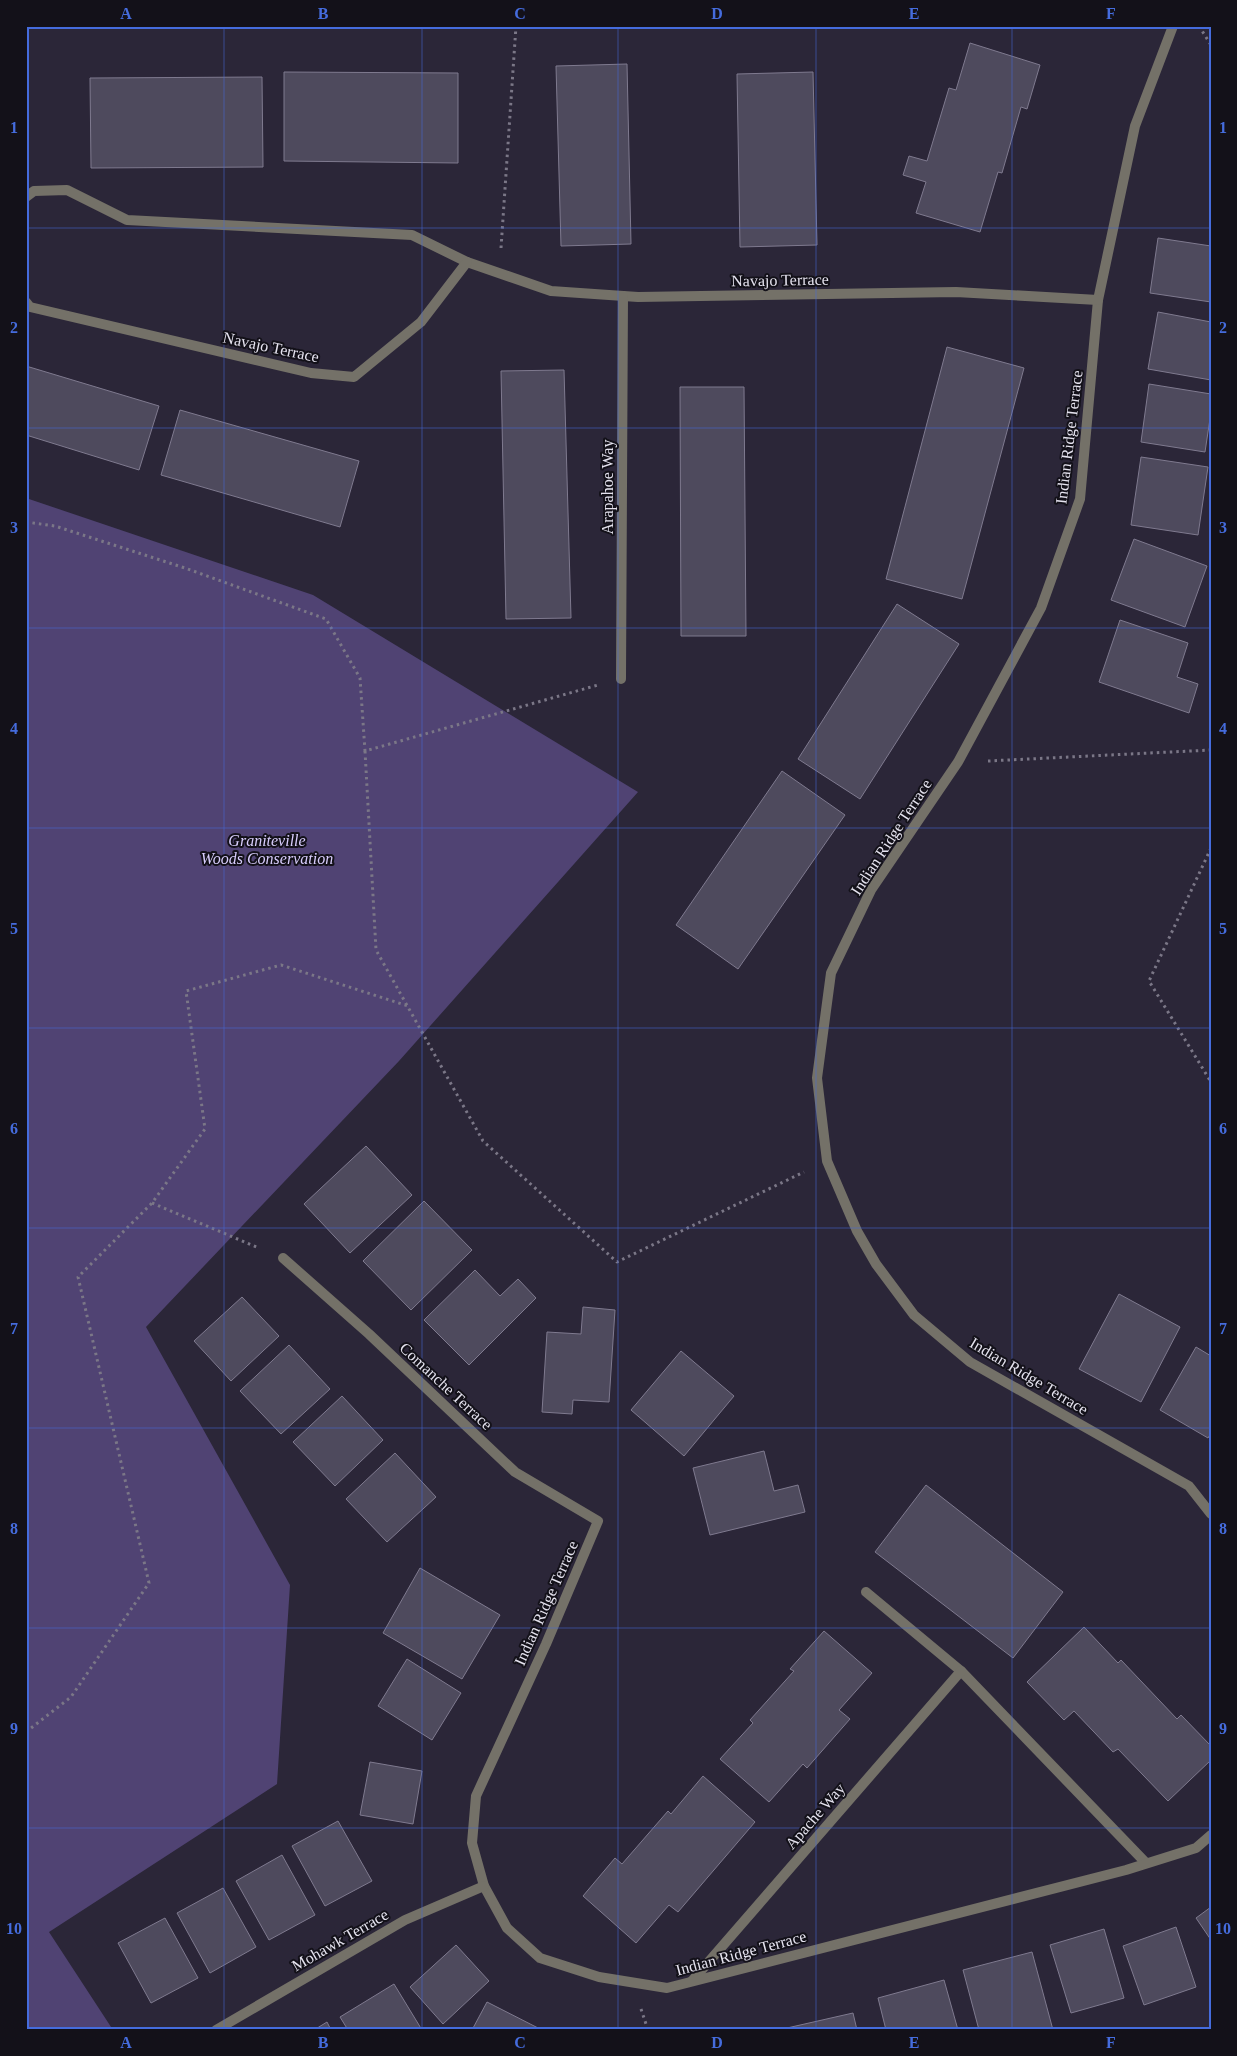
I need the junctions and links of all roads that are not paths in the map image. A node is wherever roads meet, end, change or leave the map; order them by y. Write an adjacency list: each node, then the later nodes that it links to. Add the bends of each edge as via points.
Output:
1 (1173, 26): 5 (street, Indian Ridge Terrace, via 1135,126)
2 (26, 197): 3 (street, Navajo Terrace, via 34,191 67,190 127,220 412,235)
3 (467, 262): 4 (street, Navajo Terrace, via 552,290); 6 (street, Navajo Terrace, via 420,322 354,377 311,373 30,307)
4 (623, 296): 5 (street, Navajo Terrace, via 956,292); 7 (street, Arapahoe Way)
5 (1098, 300): 9 (street, Indian Ridge Terrace, via 1080,499 1041,608 958,762 871,890 832,973 817,1078 827,1161 857,1231 876,1264 914,1314 970,1362 1189,1486)
6 (26, 302)
7 (621, 678)
8 (283, 1258): 10 (street, Comanche Terrace, via 515,1472)
9 (1211, 1514)
10 (598, 1521): 15 (street, Indian Ridge Terrace, via 476,1796 472,1843)
11 (866, 1592): 12 (street)
12 (961, 1671): 14 (street); 16 (street, Apache Way)
13 (1211, 1836): 14 (street, Indian Ridge Terrace, via 1196,1848)
14 (1146, 1863): 16 (street, Indian Ridge Terrace)
15 (484, 1886): 16 (street, Indian Ridge Terrace, via 507,1928 540,1958 599,1977 667,1988); 17 (street, Mohawk Terrace, via 406,1920)
16 (692, 1981)
17 (216, 2030)

